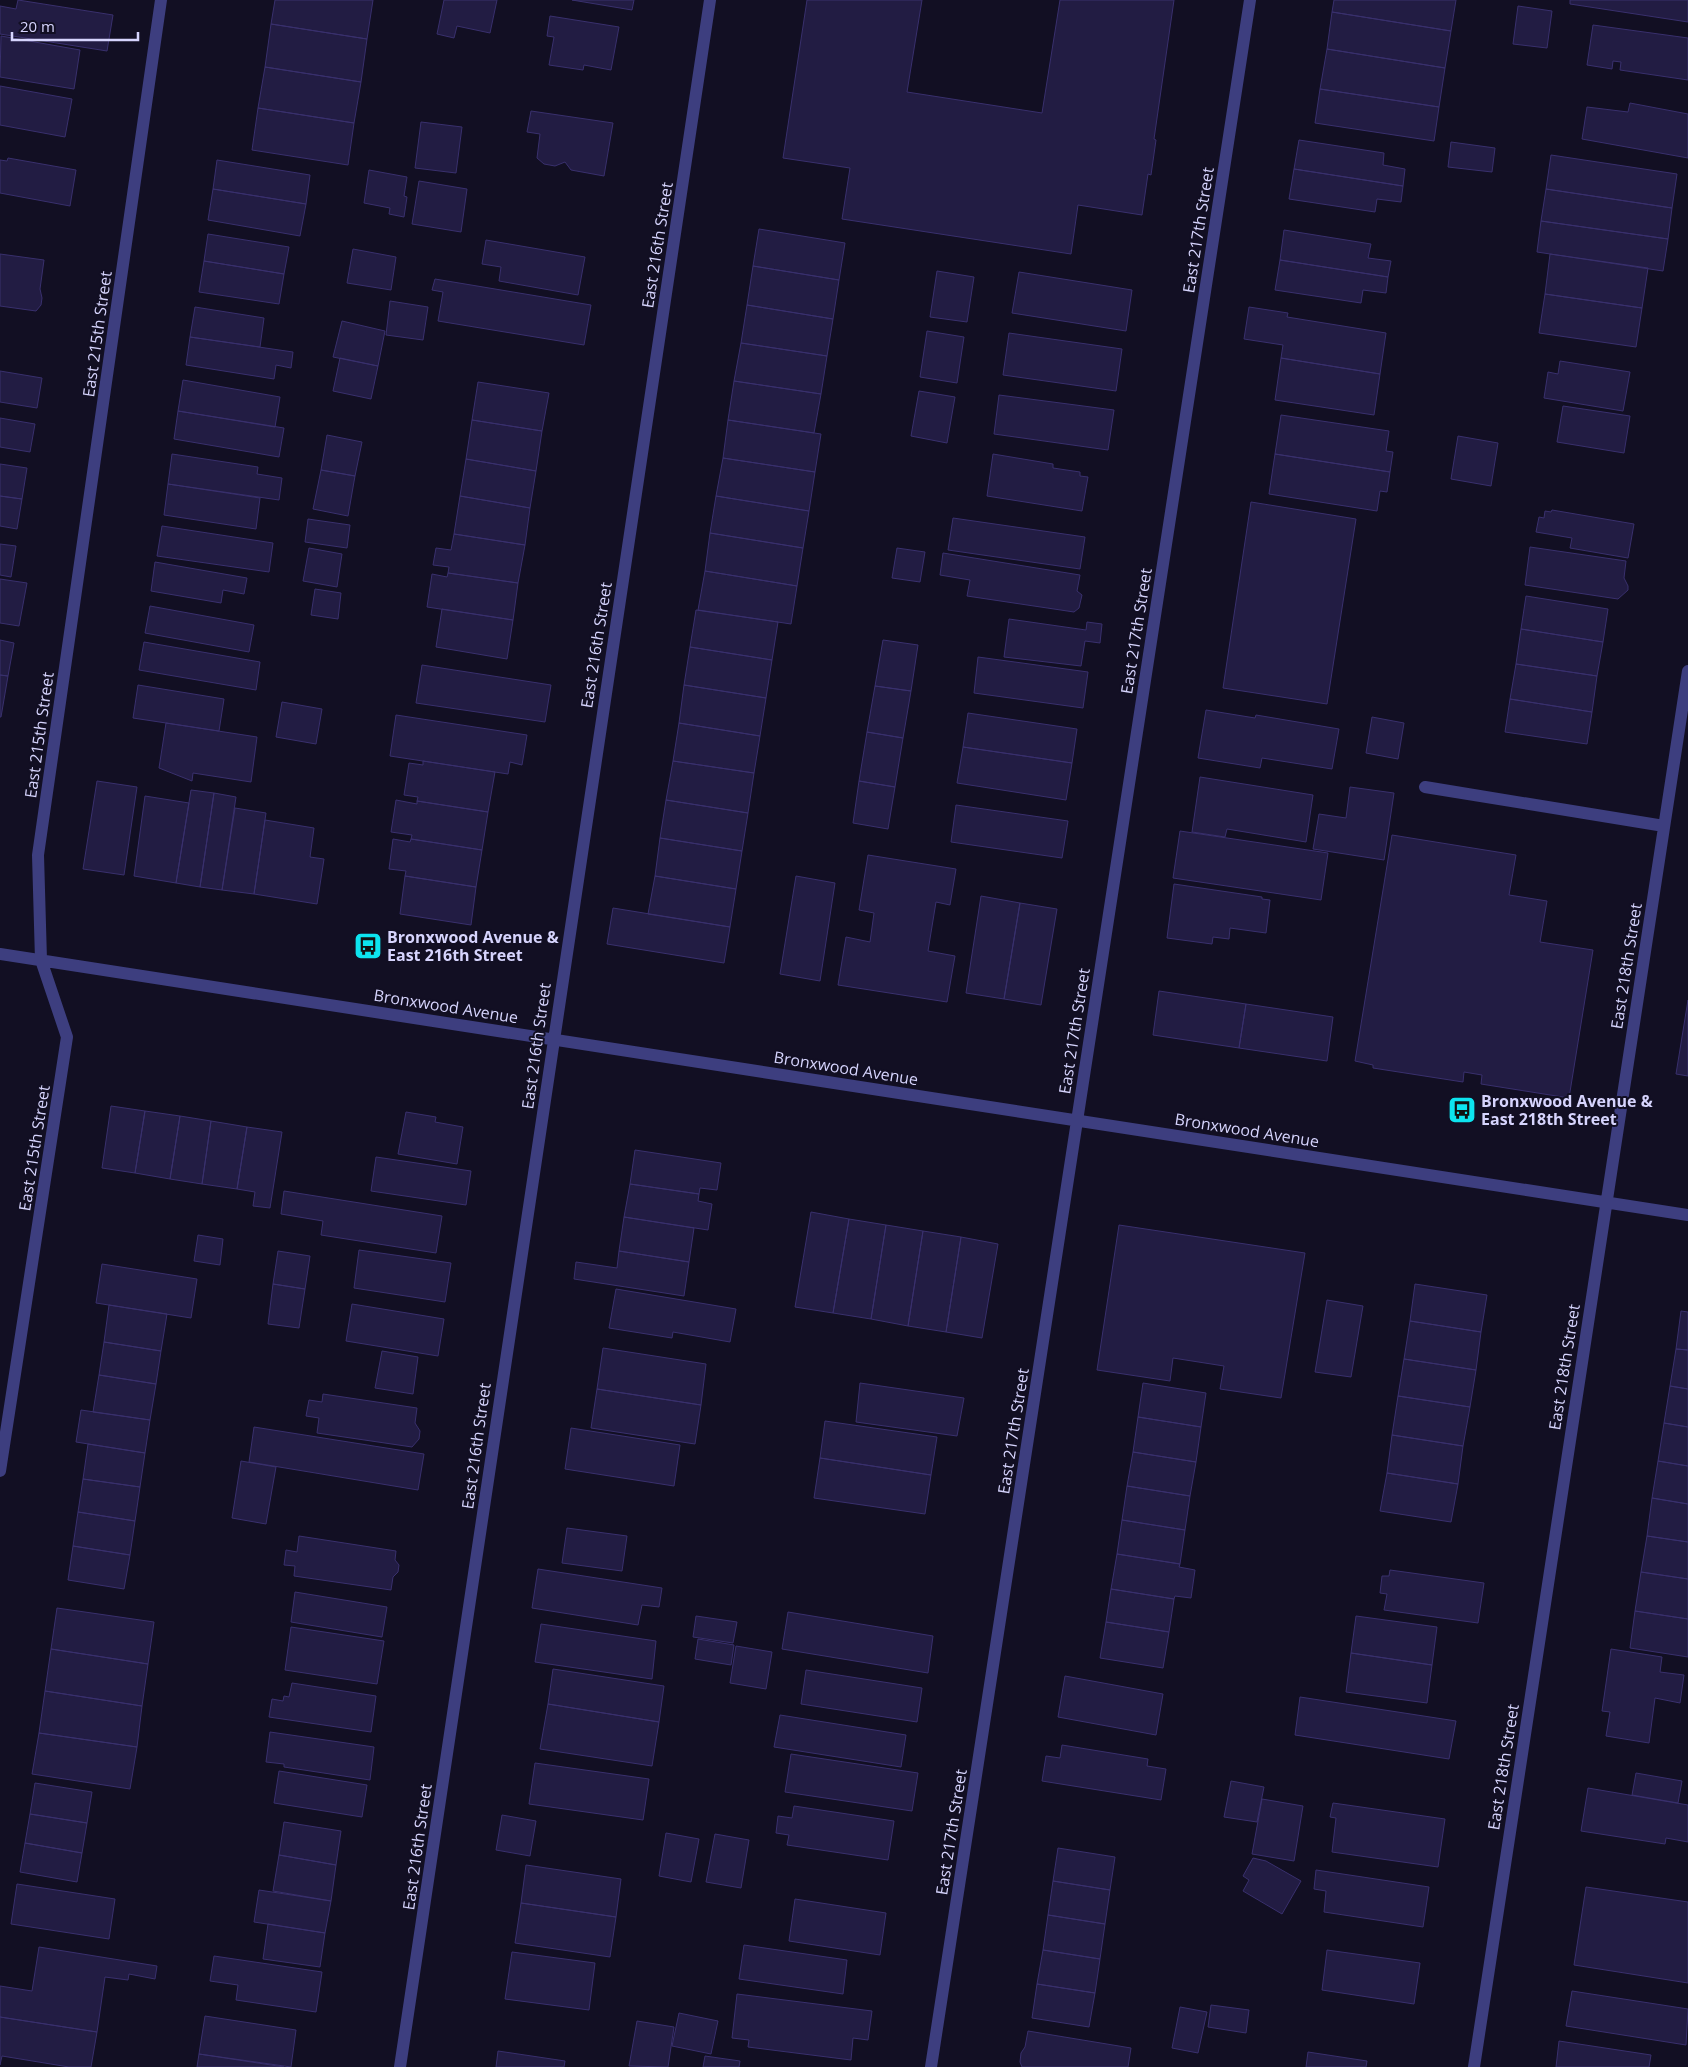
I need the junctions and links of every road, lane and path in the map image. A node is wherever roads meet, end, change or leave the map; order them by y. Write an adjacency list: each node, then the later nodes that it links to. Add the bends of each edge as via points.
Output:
1 (161, 0): 8 (street, East 215th Street, via 38,855)
2 (710, 0): 9 (street, East 216th Street)
3 (1250, 0): 10 (street, East 217th Street)
4 (1688, 671): 6 (street, East 218th Street)
5 (1425, 787): 6 (street)
6 (1664, 826): 11 (street, East 218th Street)
7 (0, 954): 8 (street, Bronxwood Avenue)
8 (41, 960): 9 (street, Bronxwood Avenue); 13 (street, East 215th Street, via 67,1037)
9 (553, 1039): 10 (street, Bronxwood Avenue); 14 (street, East 216th Street)
10 (1077, 1120): 11 (street, Bronxwood Avenue); 15 (street, East 217th Street)
11 (1606, 1202): 12 (street, Bronxwood Avenue); 16 (street, East 218th Street)
12 (1688, 1214)
13 (0, 1471)
14 (400, 2067)
15 (932, 2067)
16 (1474, 2067)

